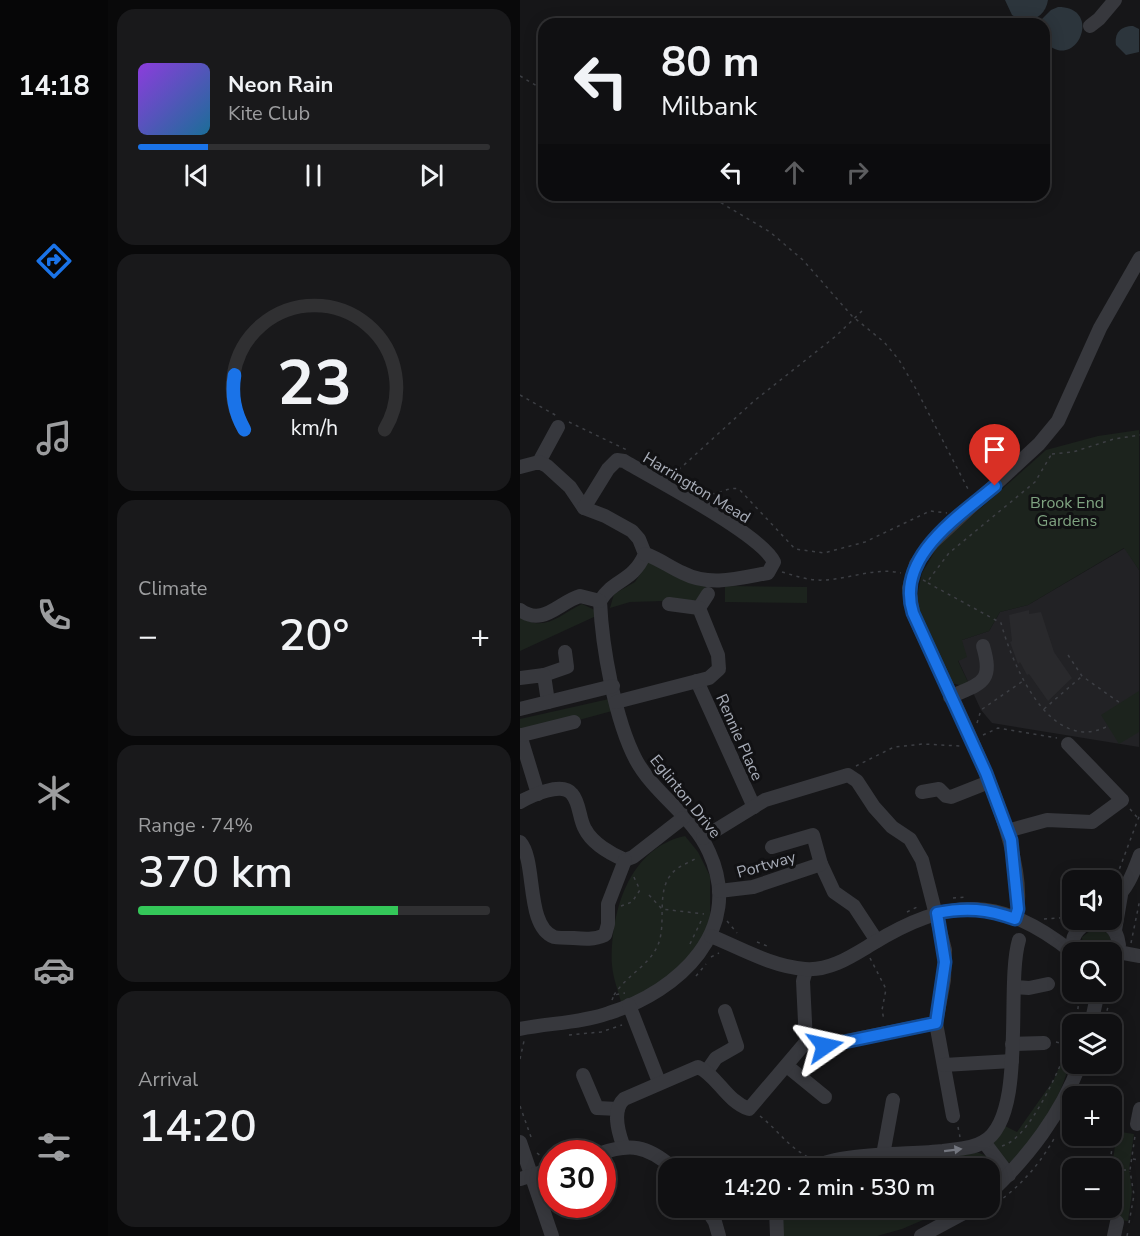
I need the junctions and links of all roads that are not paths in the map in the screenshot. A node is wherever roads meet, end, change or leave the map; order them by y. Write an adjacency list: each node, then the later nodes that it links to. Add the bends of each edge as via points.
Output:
1 (1115, 0): 2 (street)
2 (1090, 26)
3 (1140, 258): 20 (street, via 1100,328 1057,421 1039,444 932,542 916,564 910,597 913,613)
4 (558, 428): 5 (street)
5 (539, 462): 6 (street); 7 (street, via 559,474)
6 (520, 467)
7 (584, 508): 8 (street, via 632,531); 8 (street, Harrington Mead, via 608,469 617,460 624,461 671,478 752,540 774,562 768,573 727,581 703,580)
8 (644, 554): 10 (street, via 632,575 609,589)
9 (708, 594): 12 (street)
10 (600, 602): 13 (street, via 580,596 541,616); 19 (street, Eglinton Drive)
11 (669, 604): 12 (street)
12 (699, 608): 18 (street, via 720,663 715,675)
13 (520, 610)
14 (983, 646): 20 (street, via 987,676 980,684)
15 (565, 652): 16 (street, via 567,667)
16 (544, 675): 17 (street); 21 (street)
17 (520, 678)
18 (697, 681): 22 (street); 31 (street, Rennie Place)
19 (613, 686): 21 (street); 22 (street, Eglinton Drive)
20 (950, 697): 27 (street)
21 (548, 702): 23 (street)
22 (616, 702): 32 (street, Eglinton Drive, via 637,761)
23 (520, 709)
24 (574, 722): 25 (street)
25 (521, 735): 29 (street)
26 (1068, 744): 33 (street, via 1122,800 1092,822 1047,820)
27 (989, 782): 28 (street, via 951,797 939,789); 33 (street)
28 (922, 792)
29 (538, 794): 30 (street); 38 (street, via 558,789 573,794 590,837)
30 (520, 802)
31 (754, 807): 35 (street); 42 (street, via 779,795 848,775 892,827 910,838 922,860)
32 (683, 818): 35 (street, Eglinton Drive); 38 (street)
33 (1007, 831): 43 (street, via 1018,888)
34 (520, 842): 38 (street, via 526,849 530,885 541,920 554,937 597,939 605,934 608,904)
35 (706, 845): 41 (street, Eglinton Drive, via 716,869)
36 (772, 848): 39 (street, Portway, via 813,835)
37 (1140, 855): 40 (street)
38 (624, 863)
39 (822, 864): 41 (street, Portway, via 753,887); 49 (street, Portway, via 834,892 854,906)
40 (1122, 890)
41 (719, 891): 47 (street, Eglinton Drive, via 711,915)
42 (935, 907): 43 (street, via 991,910); 49 (street); 57 (street, via 945,962)
43 (1015, 919): 46 (street)
44 (1062, 927): 46 (street)
45 (1115, 930): 51 (street)
46 (1046, 932): 50 (street)
47 (710, 936): 52 (street); 55 (street, Eglinton Drive, via 697,959 671,982)
48 (1019, 940): 54 (street)
49 (877, 941): 52 (street, via 830,966)
50 (1062, 944)
51 (1125, 956)
52 (806, 970): 59 (street)
53 (1048, 984): 54 (street)
54 (1014, 987): 61 (street)
55 (627, 999): 58 (street, Eglinton Drive, via 589,1018); 68 (street)
56 (725, 1011): 65 (street, via 737,1046 716,1058)
57 (936, 1023): 59 (street, via 825,1046); 64 (street)
58 (521, 1029)
59 (806, 1042): 63 (street)
60 (1044, 1043): 61 (street)
61 (1012, 1044): 62 (street)
62 (1012, 1061): 64 (street); 77 (street, via 1006,1109)
63 (787, 1065): 65 (street, via 749,1109 724,1092); 69 (street)
64 (944, 1065): 73 (street)
65 (707, 1071): 68 (street, via 698,1067)
66 (1075, 1074): 82 (street, via 1043,1136)
67 (583, 1075): 71 (street, via 597,1108)
68 (659, 1082): 71 (street, via 624,1099)
69 (825, 1097)
70 (893, 1100): 79 (street)
71 (618, 1109): 76 (street)
72 (1140, 1109): 74 (street)
73 (952, 1116)
74 (1137, 1124)
75 (526, 1142): 83 (street)
76 (623, 1145): 78 (street); 80 (street)
77 (987, 1146): 79 (street, one-way to 77); 82 (street)
78 (616, 1148)
79 (883, 1155): 81 (street)
80 (659, 1158)
81 (866, 1158)
82 (1009, 1175): 84 (street)
83 (526, 1177): 88 (street)
84 (1000, 1183)
85 (712, 1218): 89 (street)
86 (958, 1218): 87 (street)
87 (938, 1232): 90 (street)
88 (552, 1236)
89 (719, 1236)
90 (921, 1236)

